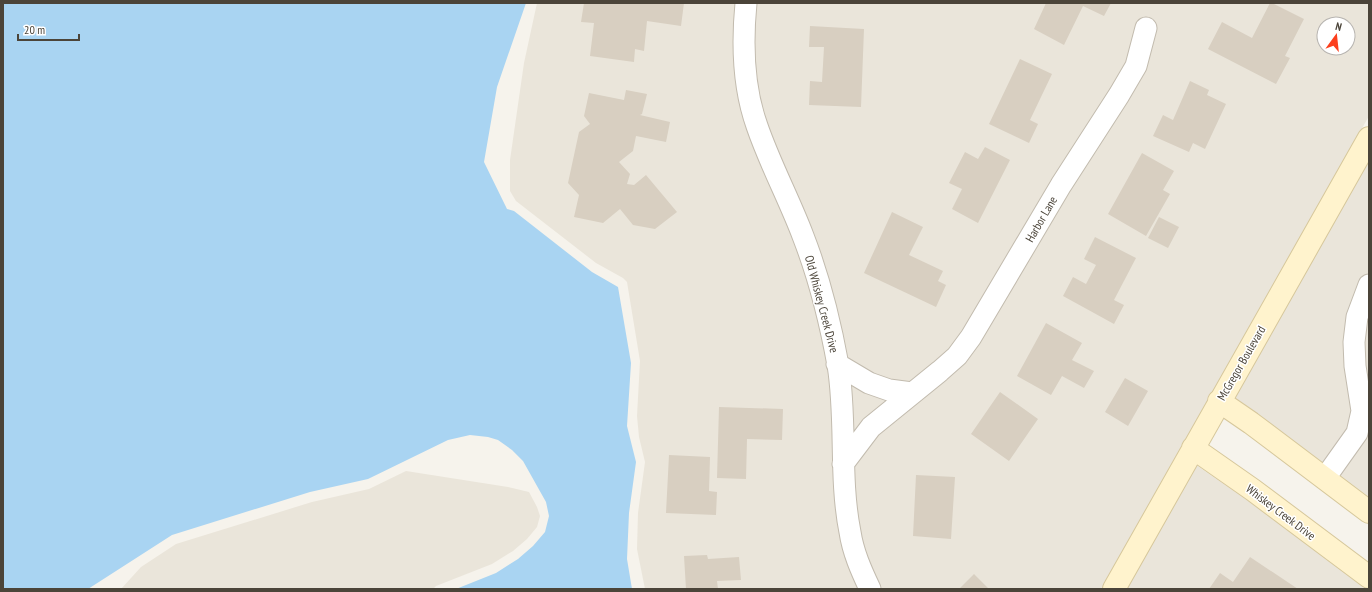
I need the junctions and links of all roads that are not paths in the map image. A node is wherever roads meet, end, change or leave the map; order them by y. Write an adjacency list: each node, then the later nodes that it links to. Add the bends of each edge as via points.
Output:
1 (746, 3): 5 (street, Old Whiskey Creek Drive, via 744,54 751,105 818,280)
2 (1146, 28): 6 (street, Harbor Lane, via 1136,66 971,338 940,372)
3 (1369, 138): 7 (main road, McGregor Boulevard)
4 (1369, 285): 10 (street, via 1357,317 1354,342 1354,366 1362,411 1357,434)
5 (837, 364): 6 (street, via 869,383 889,390); 9 (street, Old Whiskey Creek Drive, via 842,411)
6 (912, 393): 9 (street, Harbor Lane, via 870,427)
7 (1219, 402): 8 (main road, McGregor Boulevard); 10 (main road)
8 (1193, 448): 12 (main road, Whiskey Creek Drive); 14 (main road, McGregor Boulevard)
9 (843, 464): 13 (street, Old Whiskey Creek Drive, via 850,533 858,564)
10 (1324, 478): 11 (main road)
11 (1369, 512)
12 (1369, 577)
13 (870, 589)
14 (1114, 589)

